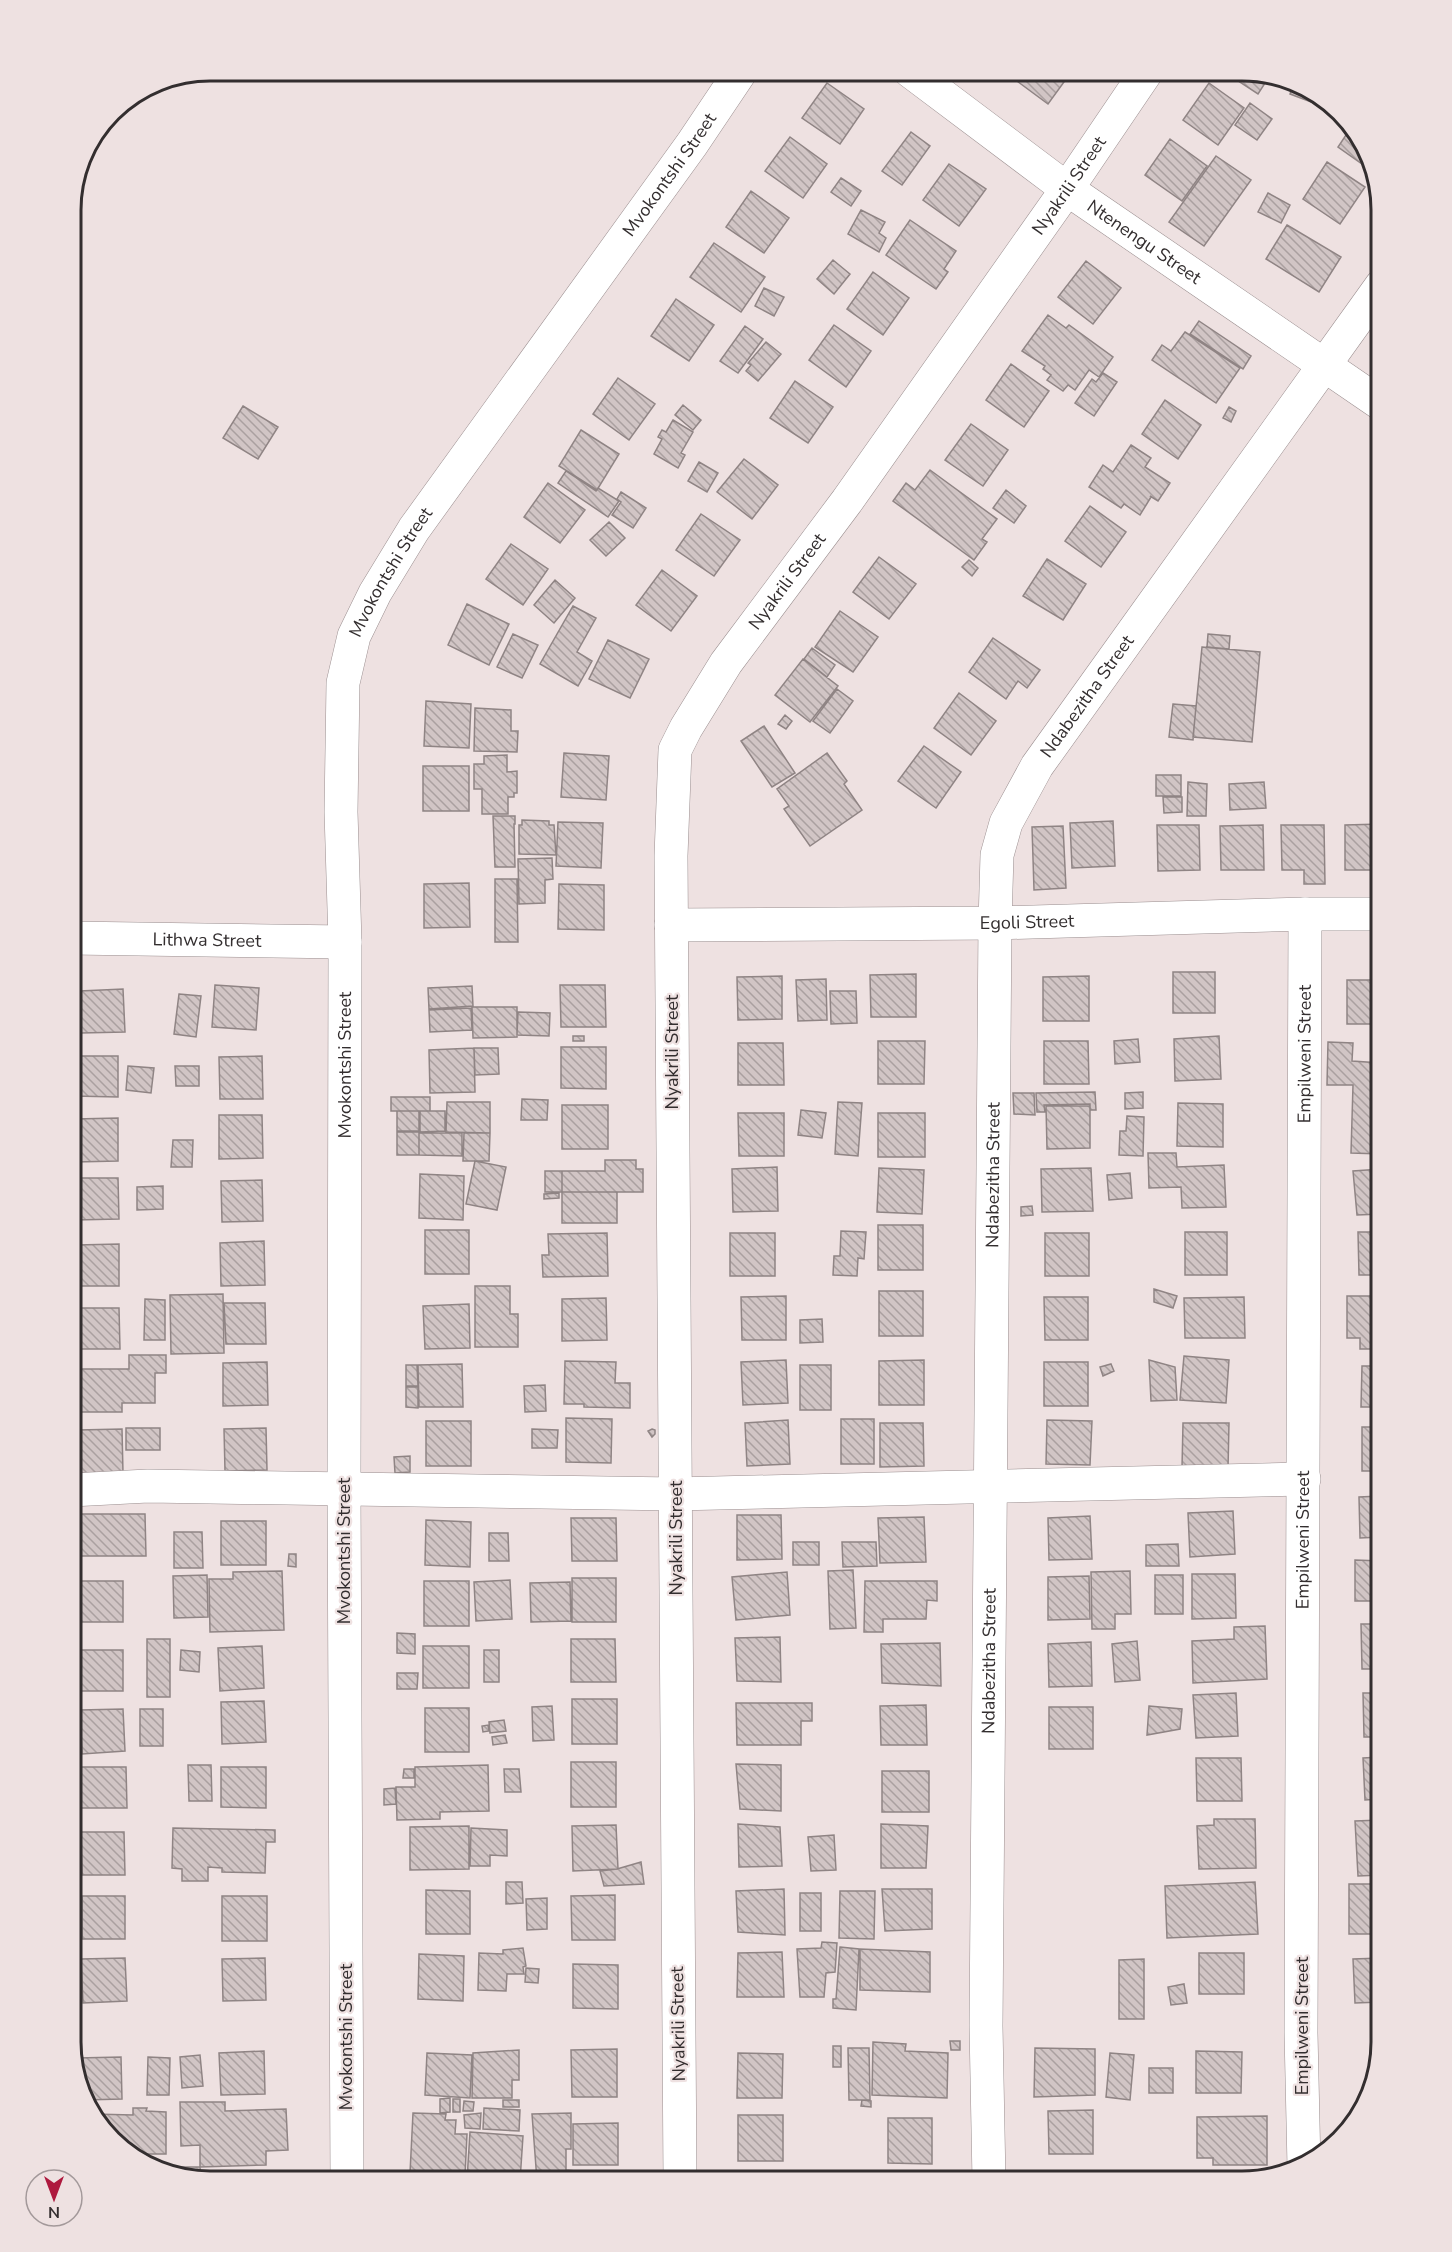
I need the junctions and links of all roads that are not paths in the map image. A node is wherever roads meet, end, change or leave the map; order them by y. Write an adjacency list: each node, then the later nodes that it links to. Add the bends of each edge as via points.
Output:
1 (734, 81): 13 (street, Mvokontshi Street, via 414,529 354,636 343,684)
2 (923, 81): 4 (street, Ntenengu Street)
3 (1140, 81): 4 (street, Nyakrili Street)
4 (1067, 189): 6 (street, Ntenengu Street); 11 (street, Nyakrili Street, via 847,501 726,663 686,728 675,750)
5 (1371, 302): 6 (street, Ndabezitha Street)
6 (1326, 365): 7 (street, Ntenengu Street); 10 (street, Ndabezitha Street, via 1037,766 1006,823 998,855)
7 (1371, 396)
8 (1305, 914): 9 (street, Egoli Street); 10 (street, Egoli Street); 14 (street, Empilweni Street)
9 (1371, 914)
10 (994, 923): 11 (street, Egoli Street); 15 (street, Ndabezitha Street)
11 (671, 925): 18 (street, Nyakrili Street)
12 (81, 938): 13 (street, Lithwa Street)
13 (345, 942): 16 (street, Mvokontshi Street)
14 (1304, 1479): 15 (street); 19 (street, Empilweni Street)
15 (991, 1485): 18 (street); 22 (street, Ndabezitha Street, via 986,2026)
16 (344, 1488): 17 (street, via 148,1486); 18 (street); 20 (street, Mvokontshi Street)
17 (81, 1489)
18 (675, 1494): 21 (street, Nyakrili Street)
19 (1304, 2155)
20 (347, 2171)
21 (680, 2171)
22 (989, 2171)

